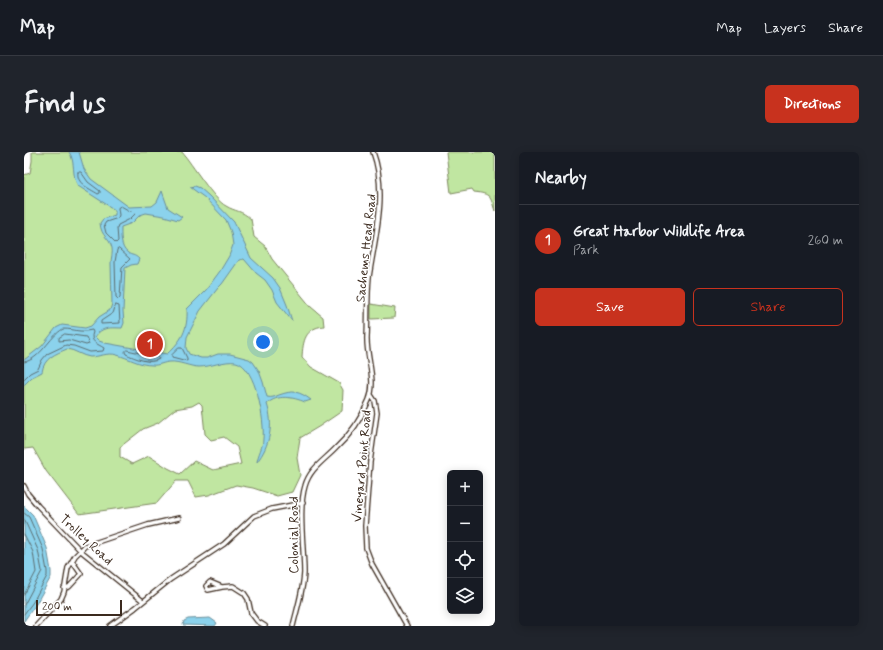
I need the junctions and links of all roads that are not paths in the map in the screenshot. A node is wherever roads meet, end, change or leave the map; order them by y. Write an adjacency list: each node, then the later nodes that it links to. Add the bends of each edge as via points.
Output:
1 (373, 152): 2 (street, Sachems Head Road, via 381,192 368,286 367,346 372,380)
2 (371, 395): 4 (street, Colonial Road, via 348,436 311,473 304,489); 15 (street, Vineyard Point Road, via 375,401 377,417 370,462 365,526 366,548 372,564)
3 (24, 486): 6 (street, Trolley Road, via 38,506)
4 (303, 503): 10 (street, via 272,509 254,516 224,544 175,576); 14 (street, Colonial Road, via 303,581)
5 (179, 518): 6 (street, via 148,525 85,546)
6 (81, 551): 7 (street); 10 (street, Trolley Road)
7 (72, 561): 9 (street); 9 (street, via 81,574 68,588)
8 (222, 587): 13 (street, via 233,586 244,593 251,613)
9 (64, 588): 11 (street, via 59,602)
10 (143, 601): 12 (street)
11 (36, 626)
12 (110, 626)
13 (264, 626)
14 (293, 626)
15 (407, 626)

